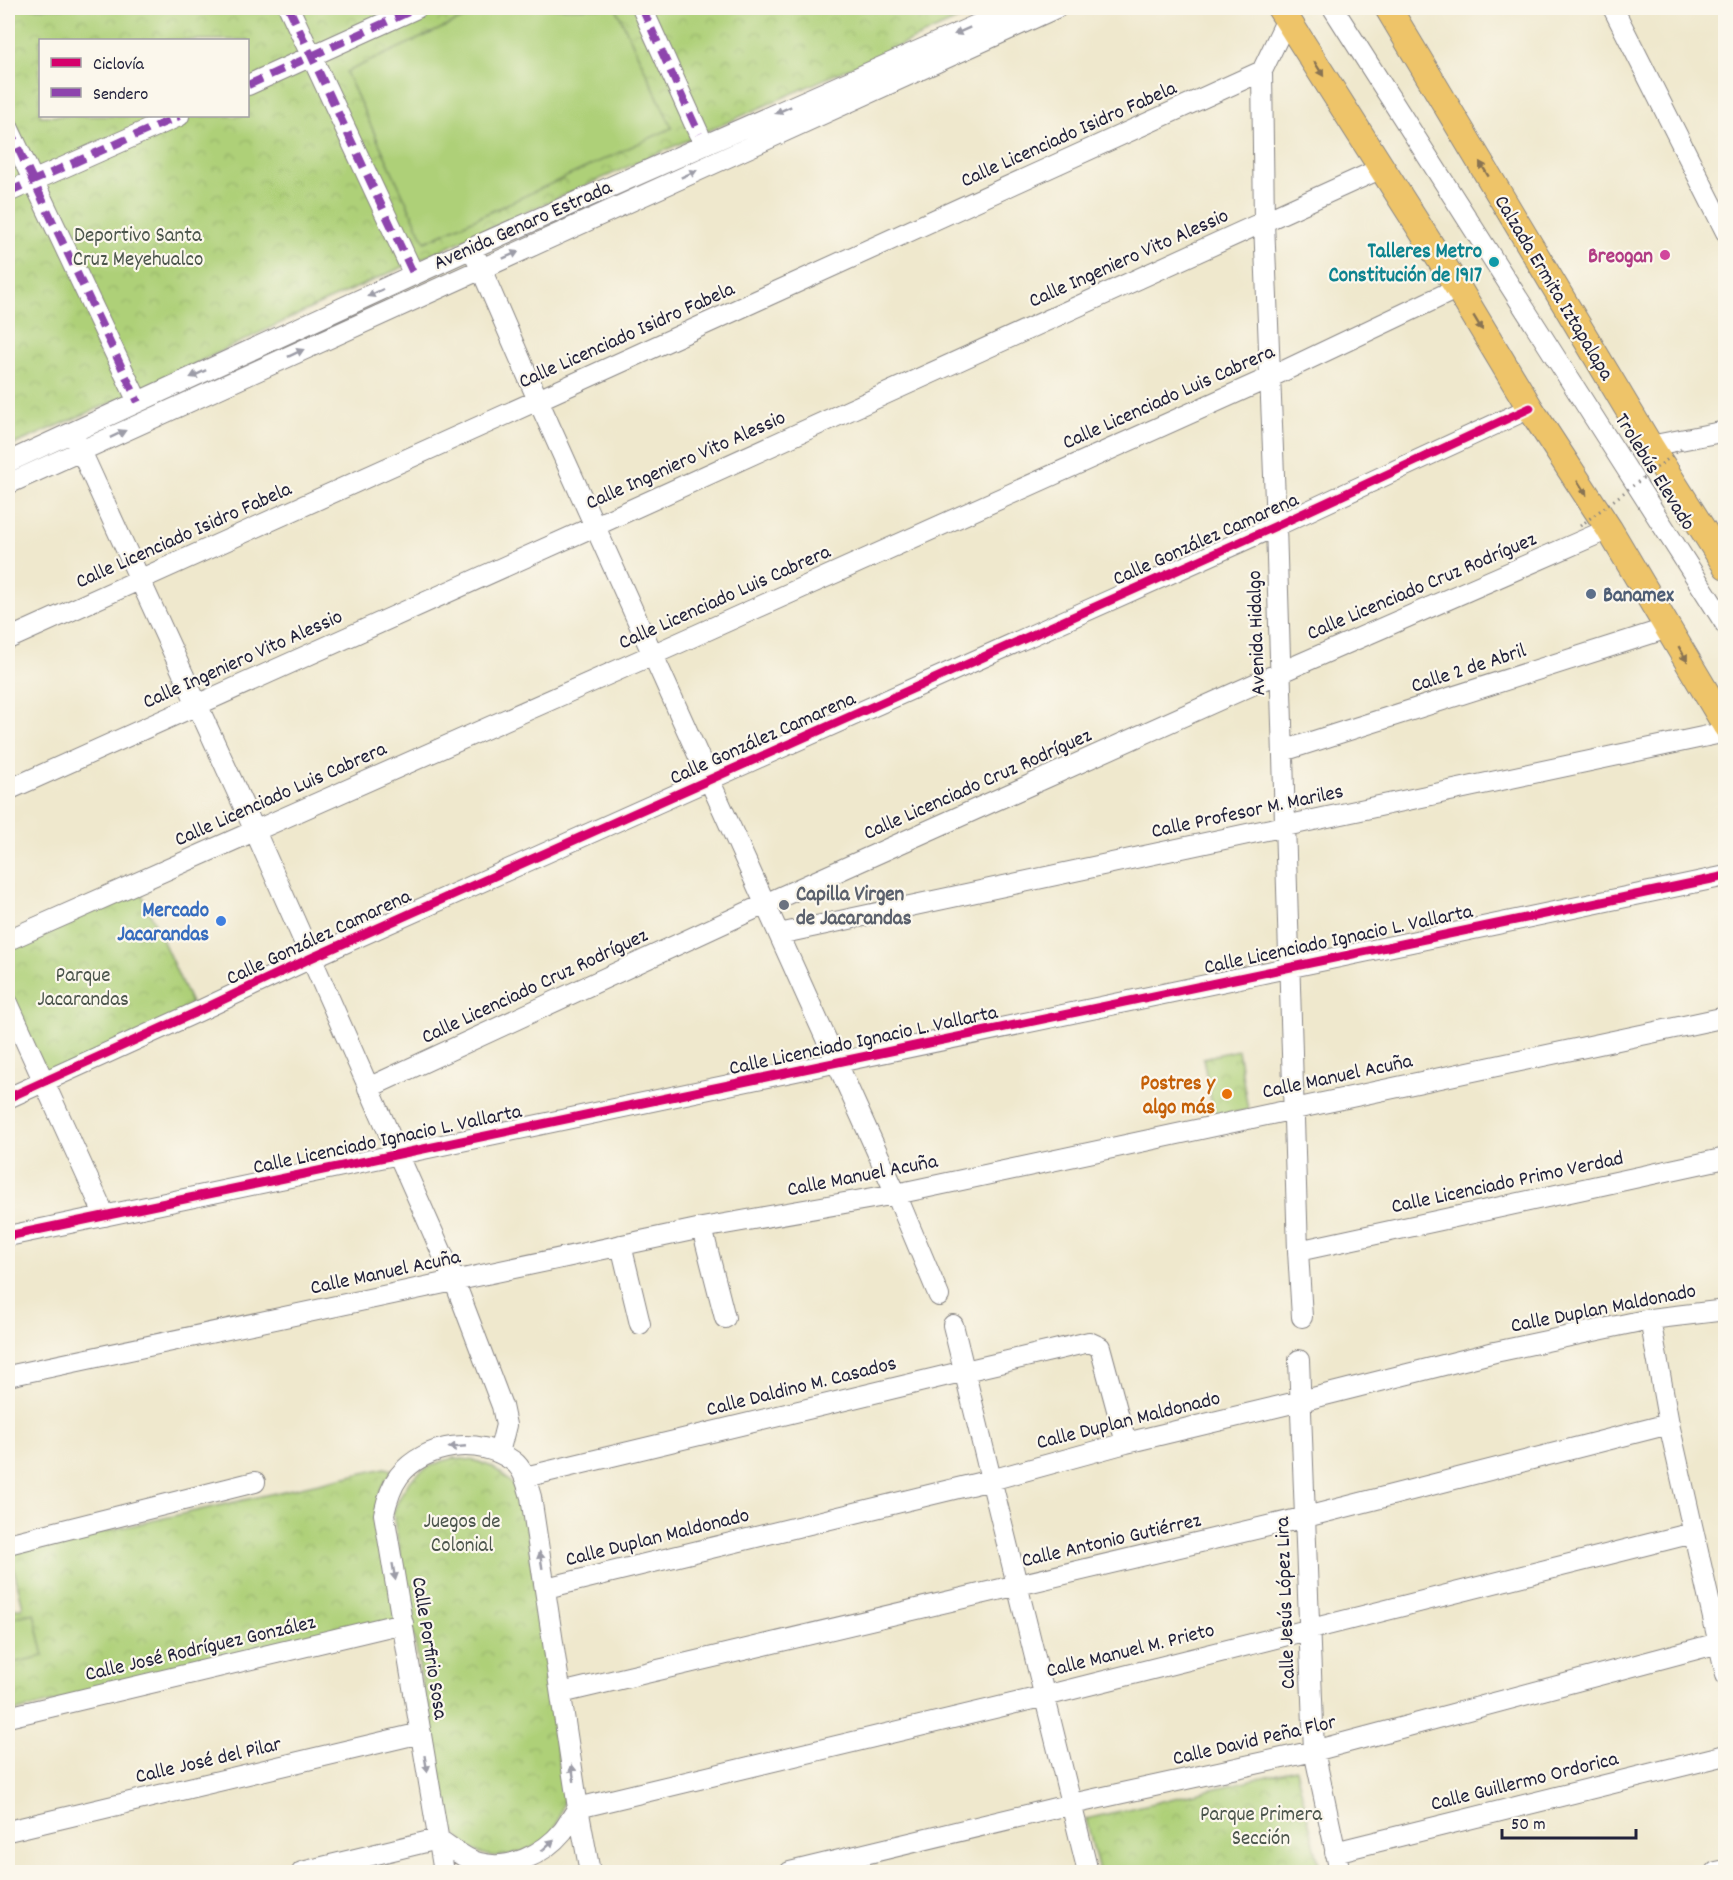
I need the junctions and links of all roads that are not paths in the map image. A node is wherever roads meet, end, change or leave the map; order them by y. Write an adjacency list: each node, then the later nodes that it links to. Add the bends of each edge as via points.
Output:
1 (289, 8): 10 (street)
2 (417, 8): 10 (street)
3 (642, 8): 15 (street)
4 (1015, 8): 21 (street, Avenida Genaro Estrada, one-way to 21)
5 (1056, 8): 22 (street, Avenida Genaro Estrada, one-way to 5)
6 (1333, 8): 40 (street, Trolebús Elevado)
7 (1388, 8): 31 (main road, Calzada Ermita Iztapalapa, one-way to 7)
8 (1613, 8): 20 (street)
9 (1284, 13): 11 (street, Avenida Hidalgo); 16 (main road, one-way to 16)
10 (312, 56): 12 (street); 23 (street)
11 (1263, 71): 19 (street, Avenida Hidalgo); 26 (street, Calle Licenciado Isidro Fabela)
12 (249, 85)
13 (177, 117): 17 (street)
14 (8, 127): 17 (street)
15 (699, 134)
16 (1382, 168): 19 (street, Calle Ingeniero Vito Alessio); 24 (main road)
17 (33, 181): 18 (street); 27 (street)
18 (8, 192)
19 (1264, 222): 25 (street, Avenida Hidalgo); 35 (street, Calle Ingeniero Vito Alessio)
20 (1725, 232)
21 (472, 248): 22 (street); 23 (street, Avenida Genaro Estrada)
22 (481, 269): 26 (street); 32 (street, Avenida Genaro Estrada, one-way to 22)
23 (414, 275): 27 (street, Avenida Genaro Estrada, one-way to 27)
24 (1458, 288): 25 (street, Calle Licenciado Luis Cabrera); 28 (main road, one-way to 28)
25 (1270, 377): 36 (street, Avenida Hidalgo); 43 (street, Calle Licenciado Luis Cabrera)
26 (538, 400): 35 (street); 39 (street, Calle Licenciado Isidro Fabela)
27 (138, 402): 30 (street, Avenida Genaro Estrada)
28 (1530, 408): 36 (street, Calle González Camarena); 37 (main road, one-way to 37)
29 (1725, 431): 31 (street)
30 (72, 433): 32 (street); 33 (street, Avenida Genaro Estrada)
31 (1650, 446): 38 (main road, Calzada Ermita Iztapalapa)
32 (81, 451): 34 (street, Avenida Genaro Estrada); 39 (street)
33 (8, 462)
34 (8, 484)
35 (595, 526): 43 (street); 45 (street, Calle Ingeniero Vito Alessio)
36 (1276, 526): 44 (street, Avenida Hidalgo); 49 (street, Calle González Camarena)
37 (1609, 529): 41 (main road); 44 (street, Calle Licenciado Cruz Rodríguez)
38 (1725, 566)
39 (140, 579): 42 (street, Calle Licenciado Isidro Fabela); 45 (street)
40 (1725, 625)
41 (1668, 628): 46 (main road, one-way to 46); 48 (street, Calle 2 de Abril)
42 (8, 639)
43 (652, 655): 49 (street); 52 (street, Calle Licenciado Luis Cabrera)
44 (1280, 673): 48 (street, Avenida Hidalgo); 54 (street, Calle Licenciado Cruz Rodríguez)
45 (196, 704): 50 (street, Calle Ingeniero Vito Alessio); 52 (street)
46 (1725, 726)
47 (1725, 732): 51 (street, Calle Profesor M. Mariles)
48 (1282, 751): 51 (street, Avenida Hidalgo)
49 (709, 781): 54 (street); 57 (street, Calle González Camarena)
50 (8, 790)
51 (1284, 827): 55 (street, Calle Profesor M. Mariles); 58 (street, Avenida Hidalgo)
52 (255, 831): 56 (street, Calle Licenciado Luis Cabrera); 57 (street)
53 (1725, 876): 58 (street, Calle Licenciado Ignacio L. Vallarta)
54 (765, 904): 55 (street); 63 (street, Calle Licenciado Cruz Rodríguez)
55 (779, 934): 61 (street)
56 (8, 940)
57 (311, 958): 62 (street, Calle González Camarena); 63 (street)
58 (1288, 966): 61 (street, Calle Licenciado Ignacio L. Vallarta); 65 (street, Avenida Hidalgo)
59 (8, 1003): 62 (street)
60 (1725, 1017): 65 (street, Calle Manuel Acuña)
61 (837, 1063): 66 (street, Calle Licenciado Ignacio L. Vallarta); 68 (street)
62 (45, 1082): 64 (street, Calle González Camarena); 69 (street)
63 (368, 1088): 66 (street)
64 (8, 1098)
65 (1293, 1109): 68 (street, Calle Manuel Acuña); 73 (street, Avenida Hidalgo)
66 (398, 1154): 69 (street, Calle Licenciado Ignacio L. Vallarta); 74 (street)
67 (1725, 1158): 73 (street, Calle Licenciado Primo Verdad)
68 (896, 1194): 70 (street, Calle Manuel Acuña); 75 (street)
69 (105, 1216): 71 (street, Calle Licenciado Ignacio L. Vallarta)
70 (702, 1228): 72 (street, Calle Manuel Acuña); 78 (street)
71 (8, 1236)
72 (621, 1245): 74 (street, Calle Manuel Acuña); 80 (street)
73 (1298, 1251): 77 (street, Avenida Hidalgo)
74 (454, 1280): 84 (street, Calle Manuel Acuña); 88 (street, via 502,1406 506,1425)
75 (939, 1296)
76 (1725, 1310): 79 (street, Calle Duplan Maldonado)
77 (1302, 1317)
78 (725, 1318)
79 (1650, 1319): 85 (street, Calle Duplan Maldonado, via 1495,1352); 86 (street)
80 (640, 1324)
81 (953, 1325): 83 (street)
82 (1299, 1360): 85 (street, Calle Jesús López Lira)
83 (965, 1371): 87 (street, Calle Daldino M. Casados, via 1089,1342 1100,1347); 89 (street, Calle Daldino M. Casados); 90 (street)
84 (8, 1376)
85 (1301, 1401): 87 (street, Calle Duplan Maldonado); 92 (street, Calle Jesús López Lira)
86 (1670, 1424): 92 (street, Calle Antonio Gutiérrez); 93 (street)
87 (1126, 1443): 90 (street, Calle Duplan Maldonado)
88 (499, 1453): 89 (street, Calle Porfirio Sosa, via 514,1462); 97 (street, Calle Porfirio Sosa, one-way to 97, via 476,1446 451,1447 411,1464 399,1476 384,1514)
89 (525, 1477): 96 (street, one-way to 89)
90 (991, 1480): 95 (street); 96 (street, Calle Duplan Maldonado)
91 (255, 1482): 94 (street)
92 (1306, 1517): 95 (street, Calle Antonio Gutiérrez); 98 (street, Calle Jesús López Lira)
93 (1693, 1533): 98 (street, Calle Manuel M. Prieto); 99 (street)
94 (8, 1544)
95 (1018, 1586): 101 (street, Calle Antonio Gutiérrez); 102 (street)
96 (546, 1588): 101 (street)
97 (403, 1623): 103 (street, Calle José Rodríguez González); 104 (street, Calle Porfirio Sosa)
98 (1309, 1629): 102 (street, Calle Manuel M. Prieto); 105 (street, Calle Jesús López Lira)
99 (1722, 1641): 100 (street); 105 (street, Calle David Peña Flor)
100 (1725, 1675)
101 (561, 1694): 108 (street, one-way to 101)
102 (1045, 1696): 107 (street); 108 (street, Calle Manuel M. Prieto)
103 (8, 1718)
104 (420, 1733): 109 (street, Calle José del Pilar); 110 (street, Calle Porfirio Sosa, one-way to 110)
105 (1314, 1751): 107 (street, Calle David Peña Flor); 111 (street, Calle Jesús López Lira)
106 (1725, 1755): 111 (street, Calle Guillermo Ordorica)
107 (1072, 1804): 116 (street, Calle David Peña Flor); 117 (street)
108 (578, 1808): 110 (street, one-way to 108, via 478,1863 520,1862 562,1832); 115 (street)
109 (8, 1831)
110 (438, 1839): 113 (street); 114 (street, Calle Porfirio Sosa)
111 (1335, 1852): 118 (street, Calle Jesús López Lira)
112 (1725, 1870): 119 (street)
113 (302, 1872)
114 (444, 1872)
115 (590, 1872)
116 (790, 1872)
117 (1088, 1872)
118 (1340, 1872)
119 (1716, 1872)

